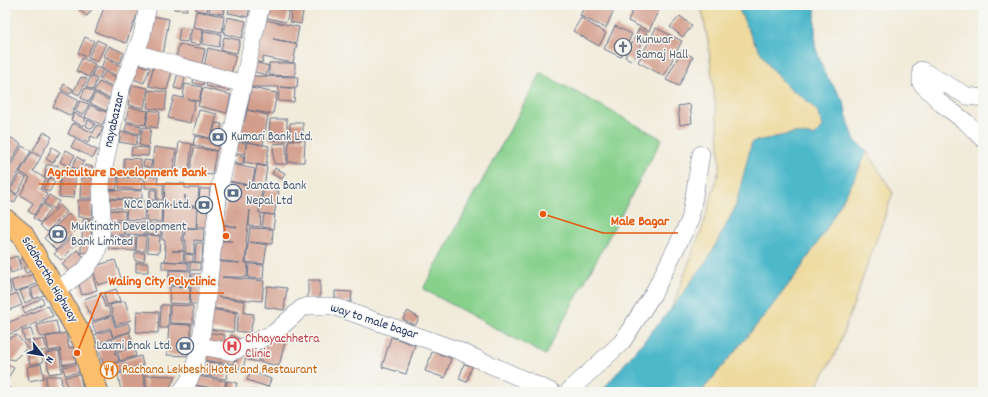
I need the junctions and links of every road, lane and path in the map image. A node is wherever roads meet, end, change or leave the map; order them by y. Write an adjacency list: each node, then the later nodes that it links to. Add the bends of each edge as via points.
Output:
1 (148, 5): 3 (street, nayabazzar)
2 (261, 5): 4 (street)
3 (136, 52): 4 (street); 9 (street, nayabazzar, via 120,91 101,182 101,237 96,254 86,269)
4 (243, 84): 10 (street, via 219,190)
5 (983, 98): 6 (street, via 967,96 920,70 921,83)
6 (983, 139)
7 (701, 154): 14 (street, via 690,220 653,294 622,342)
8 (5, 220): 9 (highway, Siddhartha Highway, via 22,234)
9 (56, 290): 11 (highway, Siddhartha Highway, via 84,341)
10 (200, 346): 12 (street, via 193,372); 13 (street, way to male bagar, via 232,352 274,333 302,308 333,306 457,350)
11 (97, 392)
12 (181, 392)
13 (552, 392)
14 (568, 392)

